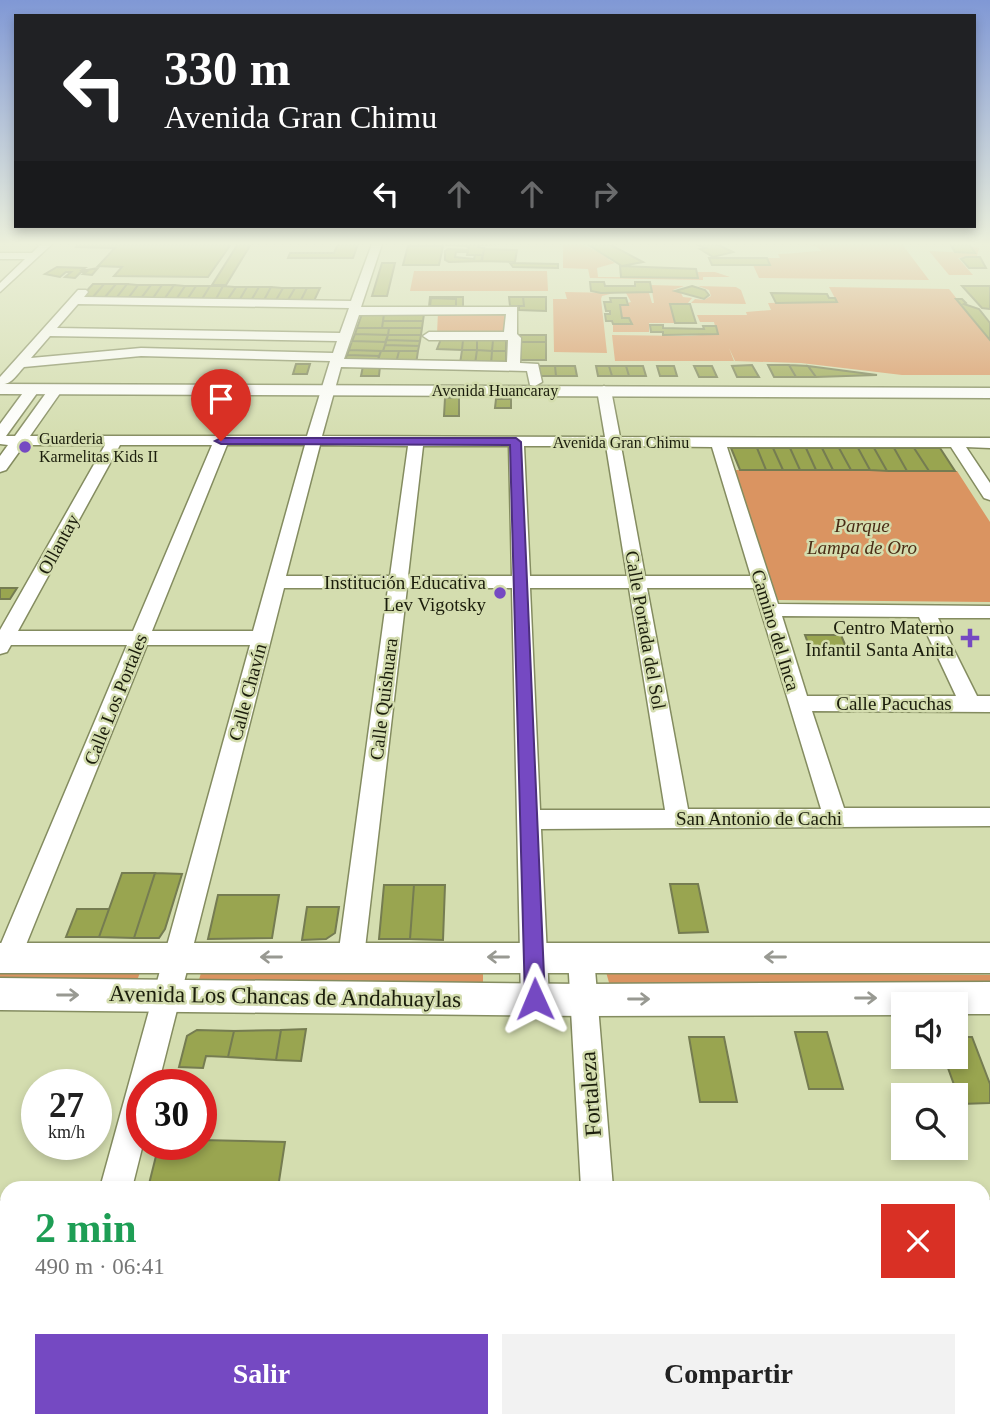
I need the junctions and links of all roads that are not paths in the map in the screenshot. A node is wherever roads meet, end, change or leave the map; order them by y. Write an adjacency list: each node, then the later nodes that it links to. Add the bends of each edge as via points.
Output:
1 (433, 310): 8 (street)
2 (66, 311): 5 (street)
3 (354, 311): 7 (street, Calle Chavín)
4 (513, 311): 6 (street)
5 (47, 332): 7 (street); 10 (street)
6 (510, 336): 8 (street); 11 (street, via 515,338)
7 (345, 337): 9 (street, Calle Chavín)
8 (427, 351): 9 (street); 11 (street)
9 (337, 360): 10 (street, via 141,352); 15 (street, Calle Chavín)
10 (19, 363): 14 (street)
11 (513, 367): 12 (street, via 533,368)
12 (535, 382): 13 (main road, Avenida Huancaray); 15 (main road, Avenida Huancaray)
13 (990, 383)
14 (1, 384): 15 (main road, Avenida Huancaray); 16 (main road, Avenida Huancaray)
15 (328, 385): 17 (main road, Avenida Huancaray); 18 (main road, Avenida Huancaray); 25 (street, Calle Chavín)
16 (33, 389): 17 (main road, Avenida Huancaray); 20 (street)
17 (56, 389): 22 (street)
18 (604, 390): 19 (main road, Avenida Huancaray); 28 (street, Calle Portada del Sol)
19 (990, 393)
20 (0, 434)
21 (0, 440): 22 (street, Avenida Gran Chimu)
22 (19, 440): 23 (street, Avenida Gran Chimu); 32 (street)
23 (116, 441): 24 (street, Avenida Gran Chimu); 44 (street, Ollantay)
24 (221, 441): 25 (street, Avenida Gran Chimu); 42 (street, Calle Los Portales)
25 (313, 441): 26 (street, Avenida Gran Chimu); 36 (street, Calle Chavín)
26 (416, 441): 27 (street, Avenida Gran Chimu); 34 (street, Calle Quishuara)
27 (516, 442): 28 (street, Avenida Gran Chimu); 35 (street)
28 (612, 442): 29 (street, Avenida Gran Chimu); 37 (street, Calle Portada del Sol)
29 (718, 442): 30 (street, Avenida Gran Chimu); 38 (street, Camino del Inca)
30 (956, 443): 31 (street, Avenida Gran Chimu); 33 (street)
31 (990, 443)
32 (0, 467)
33 (990, 495)
34 (398, 581): 35 (street); 36 (street); 52 (street, Calle Quishuara)
35 (521, 581): 37 (street); 50 (street)
36 (276, 582): 43 (street, Calle Chavín)
37 (639, 582): 38 (street); 49 (street, Calle Portada del Sol)
38 (761, 582): 39 (street, Camino del Inca)
39 (770, 610): 40 (street); 45 (street, Camino del Inca)
40 (925, 611): 41 (street); 46 (street)
41 (990, 612)
42 (140, 638): 43 (street); 44 (street); 55 (street, Calle Los Portales)
43 (261, 638): 51 (street, Calle Chavín)
44 (2, 641)
45 (799, 703): 46 (street, Calle Pacuchas); 48 (street, Camino del Inca)
46 (980, 704)
47 (990, 817): 48 (street, San Antonio de Cachi)
48 (835, 818): 49 (street, San Antonio de Cachi)
49 (678, 819): 50 (street, San Antonio de Cachi)
50 (529, 820): 53 (street)
51 (177, 957): 52 (main road, Avenida Los Chancas de Andahuaylas, one-way to 51); 55 (main road, Avenida Los Chancas de Andahuaylas); 58 (street, Calle Chavín)
52 (351, 957): 53 (main road, Avenida Los Chancas de Andahuaylas, one-way to 52)
53 (534, 957): 54 (main road, Avenida Los Chancas de Andahuaylas); 60 (street)
54 (581, 957): 56 (main road, Avenida Los Chancas de Andahuaylas, one-way to 54); 61 (street, Fortaleza)
55 (4, 958)
56 (990, 958)
57 (0, 994): 58 (main road, Avenida Los Chancas de Andahuaylas, one-way to 58)
58 (167, 994): 60 (main road, Avenida Los Chancas de Andahuaylas); 62 (street, Calle Chavín)
59 (990, 998): 61 (main road, Avenida Los Chancas de Andahuaylas, one-way to 59)
60 (535, 999): 61 (main road, Avenida Los Chancas de Andahuaylas)
61 (584, 1000): 65 (street, Fortaleza)
62 (147, 1069)
63 (126, 1149): 64 (street, Calle Chavín)
64 (118, 1181)
65 (597, 1181)

